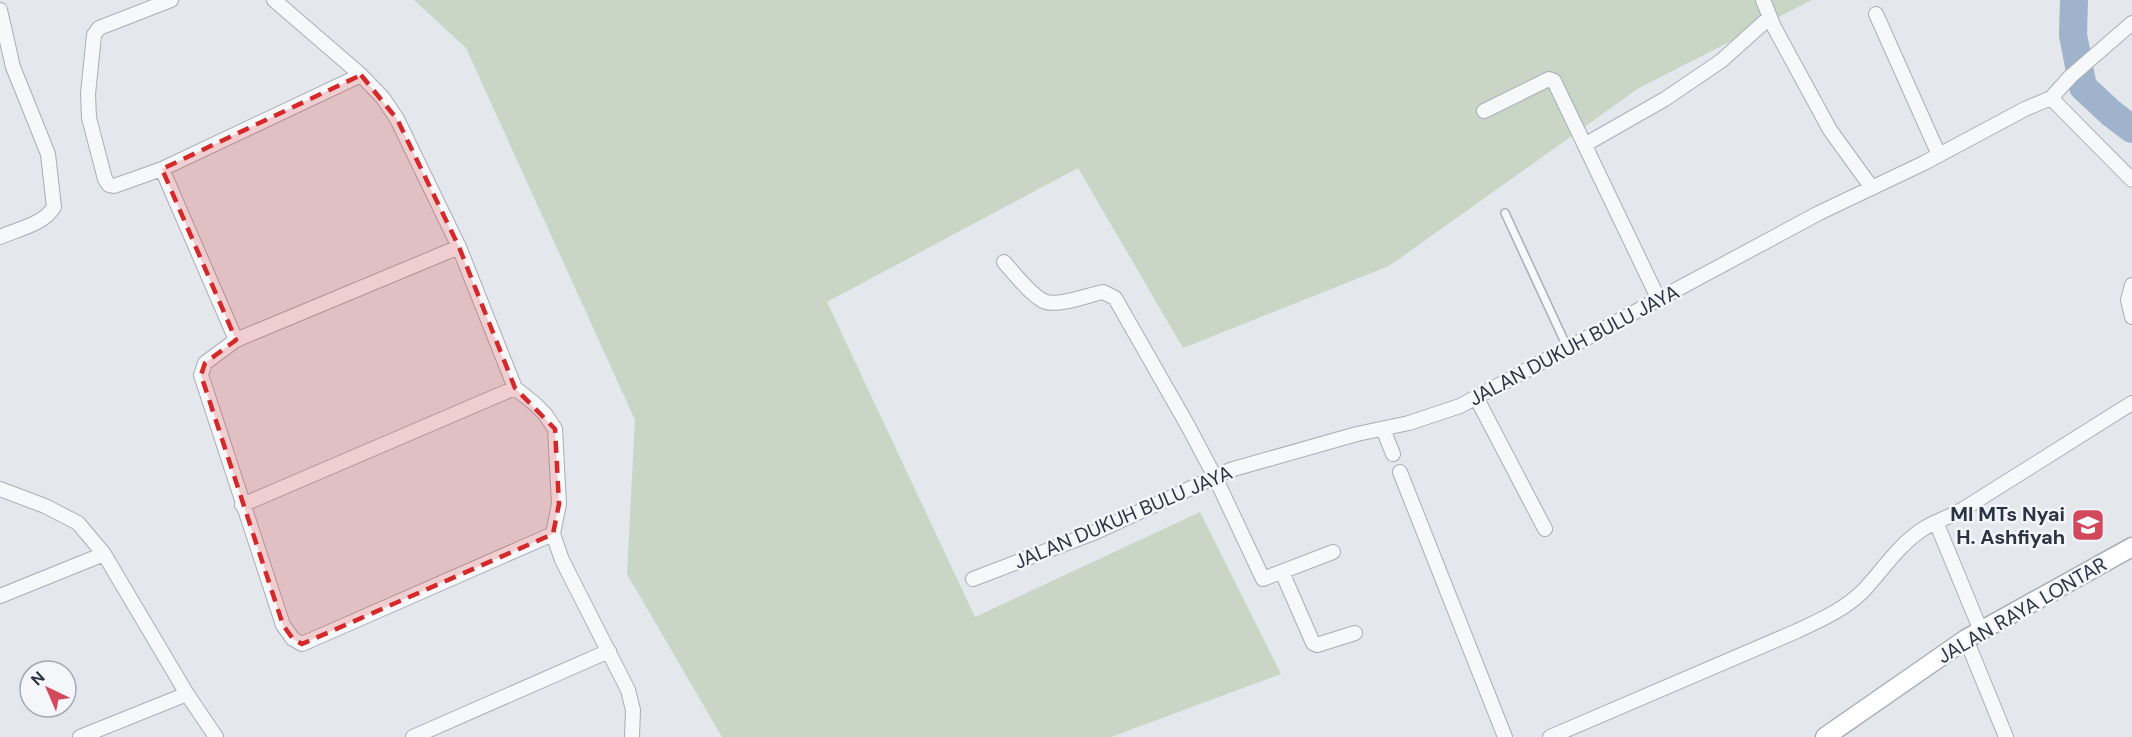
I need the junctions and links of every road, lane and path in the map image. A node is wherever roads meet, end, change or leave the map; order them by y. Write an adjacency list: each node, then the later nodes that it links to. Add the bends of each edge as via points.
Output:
1 (171, 0): 14 (street, via 99,28 94,35 88,94 89,118 109,185)
2 (274, 0): 9 (street)
3 (1763, 0): 6 (street)
4 (0, 10): 8 (street)
5 (1876, 14): 13 (street)
6 (1770, 17): 12 (street, via 1712,67); 16 (street, via 1830,130)
7 (2132, 23): 10 (street, JALAN DUKUH BULU JAYA)
8 (6, 69): 18 (street, via 48,154 54,207 37,222)
9 (361, 75): 14 (street); 19 (street, via 397,119)
10 (2051, 98): 13 (street, JALAN DUKUH BULU JAYA); 15 (street)
11 (1484, 111): 12 (street, via 1552,79)
12 (1586, 144): 22 (street)
13 (1939, 155): 16 (street, JALAN DUKUH BULU JAYA)
14 (162, 169): 24 (street)
15 (2132, 180)
16 (1872, 188): 22 (street, JALAN DUKUH BULU JAYA)
17 (1505, 213): 25 (lane)
18 (0, 237)
19 (459, 247): 24 (street); 26 (street)
20 (1004, 262): 32 (street, via 1044,302 1103,292 1115,298)
21 (2132, 285): 23 (street, via 2128,300)
22 (1659, 300): 25 (street, JALAN DUKUH BULU JAYA)
23 (2132, 317)
24 (236, 340): 34 (street, via 205,363 201,375)
25 (1568, 349): 27 (street, JALAN DUKUH BULU JAYA)
26 (515, 388): 34 (street); 37 (street, via 540,409 555,429 559,504)
27 (1476, 397): 29 (street, JALAN DUKUH BULU JAYA, via 1434,416); 36 (street)
28 (2132, 403): 35 (street)
29 (1383, 429): 30 (street); 32 (street, JALAN DUKUH BULU JAYA)
30 (1393, 453)
31 (1400, 472): 52 (street)
32 (1215, 477): 41 (street, via 1262,577); 42 (street, JALAN DUKUH BULU JAYA, via 1096,532)
33 (0, 489): 40 (street, via 78,523)
34 (242, 506): 37 (street, via 283,626 302,644)
35 (1936, 522): 45 (street); 53 (street, via 1910,538 1863,591 1833,613)
36 (1545, 529)
37 (553, 534): 46 (street, via 562,560)
38 (2132, 547): 45 (street, JALAN RAYA LONTAR)
39 (1332, 552): 41 (street)
40 (104, 554): 43 (street); 47 (street)
41 (1282, 572): 44 (street, via 1313,643)
42 (973, 579)
43 (0, 596)
44 (1355, 633)
45 (1974, 635): 54 (street, JALAN RAYA LONTAR); 55 (street)
46 (609, 651): 50 (street); 51 (street, via 628,690 633,710)
47 (187, 694): 48 (street); 49 (street)
48 (80, 737)
49 (216, 737)
50 (413, 737)
51 (632, 737)
52 (1505, 737)
53 (1550, 737)
54 (1825, 737)
55 (2006, 737)

